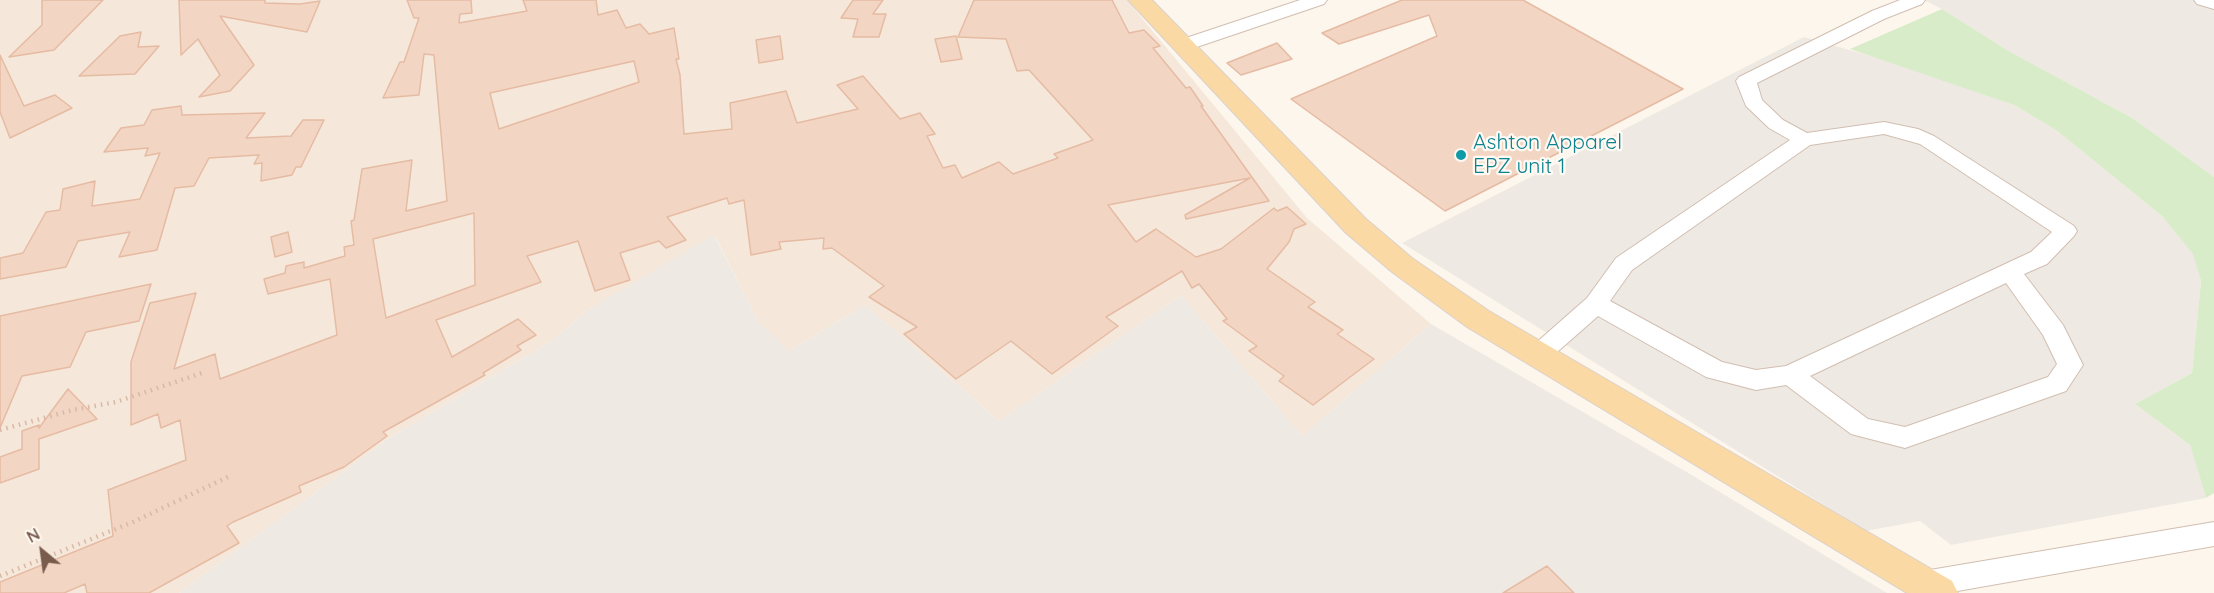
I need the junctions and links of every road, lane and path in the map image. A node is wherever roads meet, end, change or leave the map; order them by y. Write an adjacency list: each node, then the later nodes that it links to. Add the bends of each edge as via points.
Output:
1 (1139, 0): 6 (main road)
2 (1318, 0): 6 (street)
3 (1916, 0): 7 (street, via 1746,81 1753,102 1776,124)
4 (2203, 0): 5 (street)
5 (2214, 4)
6 (1181, 46): 10 (main road, via 1356,226 1457,305)
7 (1804, 140): 8 (street, via 1884,128 1911,133 2066,231 2039,258); 9 (street, via 1624,264)
8 (2010, 272): 12 (street); 12 (street, via 2054,331 2070,365 2057,384 1905,438 1860,427)
9 (1596, 304): 10 (street); 12 (street, via 1714,370 1756,380)
10 (1538, 355): 17 (main road)
11 (201, 373): 13 (path, via 116,402)
12 (1790, 375)
13 (0, 430)
14 (232, 475): 16 (path, via 133,522)
15 (2214, 534): 17 (street)
16 (0, 576)
17 (1932, 588)

